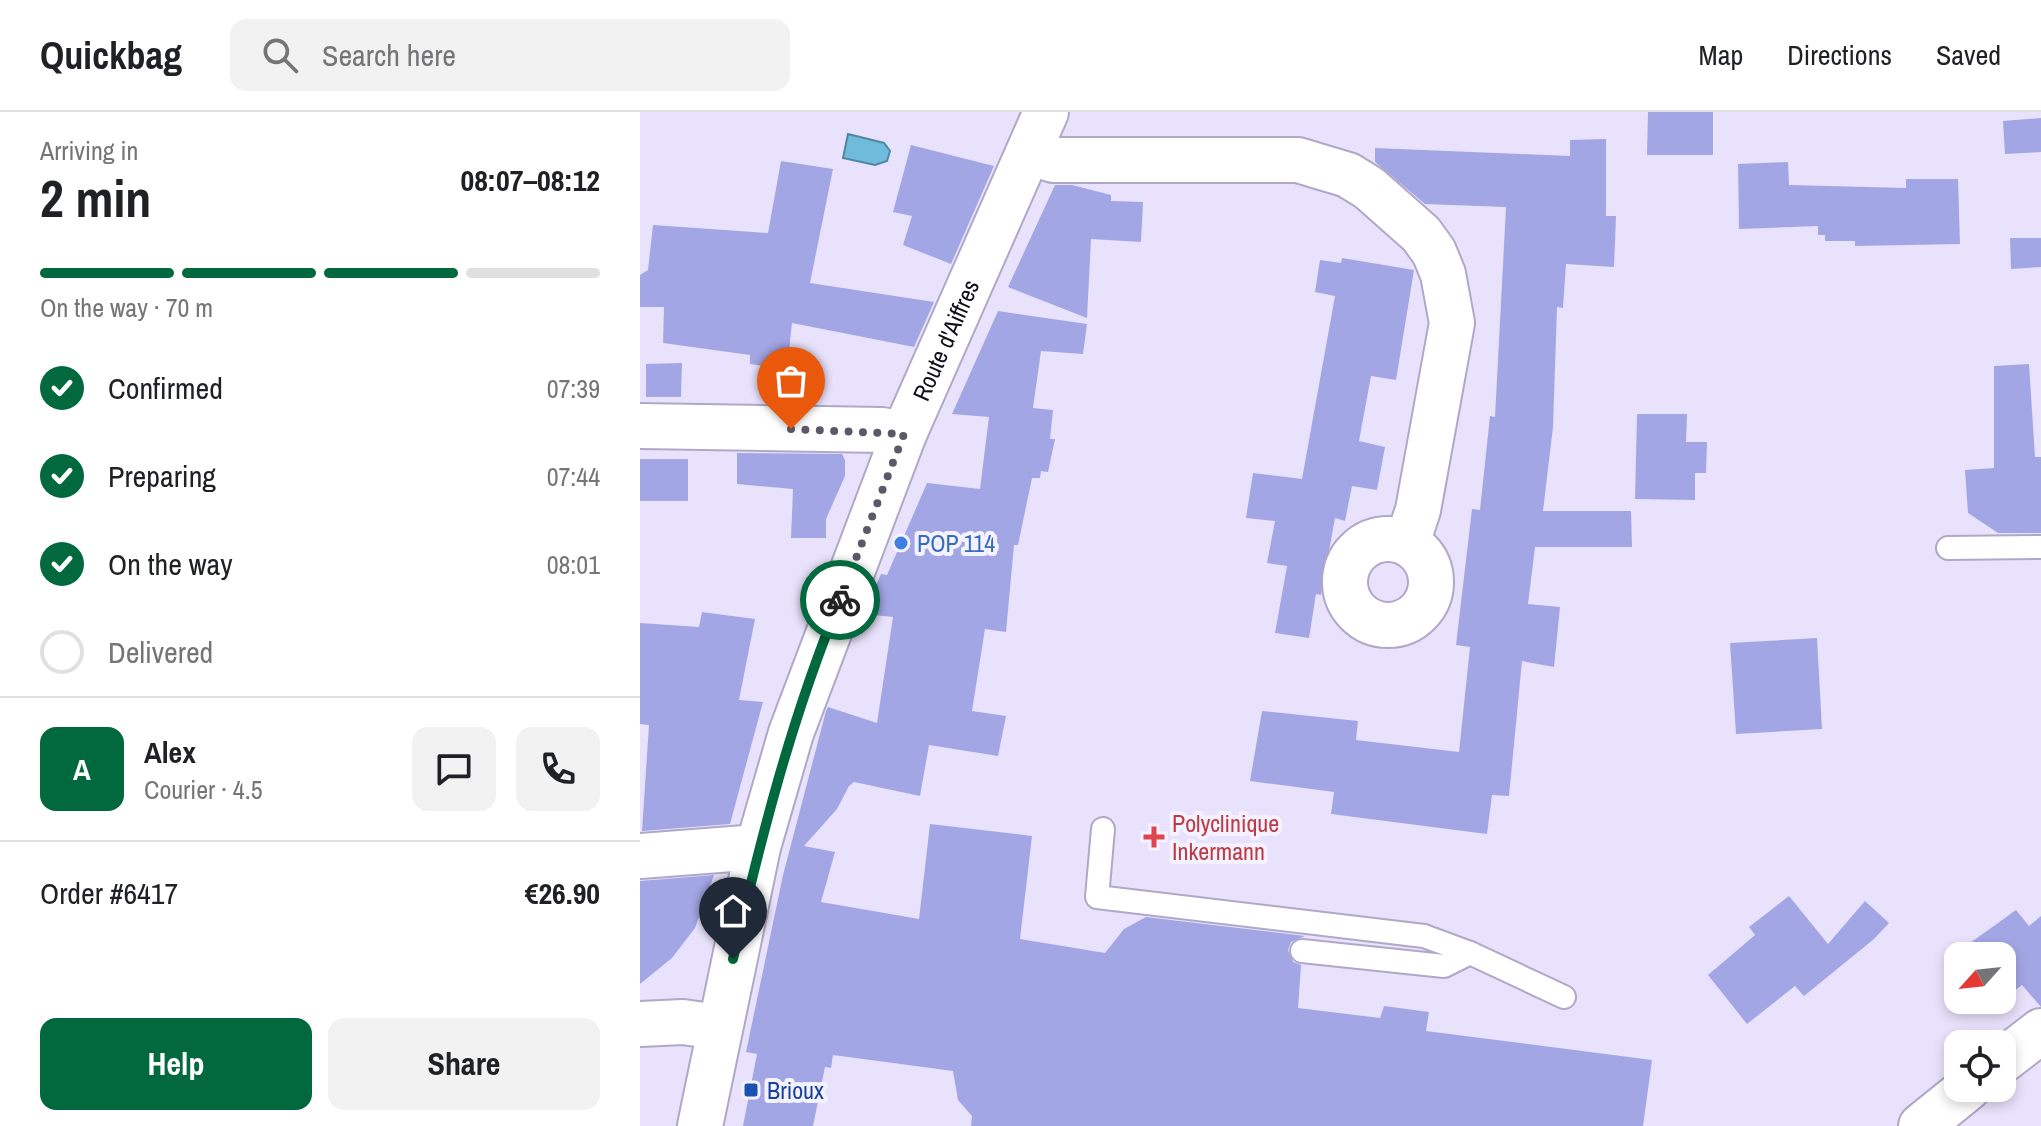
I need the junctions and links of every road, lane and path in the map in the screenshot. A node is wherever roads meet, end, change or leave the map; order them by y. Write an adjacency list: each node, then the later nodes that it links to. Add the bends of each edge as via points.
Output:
1 (1046, 112): 2 (street, Route d'Aiffres)
2 (1029, 152): 4 (street, Route d'Aiffres); 5 (street, via 1053,160 1298,160 1348,175 1421,234 1443,274 1452,323 1418,510)
3 (640, 426): 4 (street)
4 (904, 434): 9 (street, Route d'Aiffres, via 819,650)
5 (1407, 543)
6 (2041, 547): 7 (lane)
7 (1948, 548)
8 (1103, 829): 12 (lane, via 1097,897 1424,936)
9 (758, 847): 10 (street); 15 (street, Route d'Aiffres)
10 (640, 856)
11 (1302, 951): 12 (lane, via 1444,966)
12 (1470, 953): 13 (lane)
13 (1564, 997)
14 (640, 1024): 15 (street)
15 (718, 1027): 19 (street, Route d'Aiffres)
16 (2041, 1031): 17 (street)
17 (2016, 1050)
18 (1951, 1102): 20 (street)
19 (700, 1126)
20 (1921, 1126)

